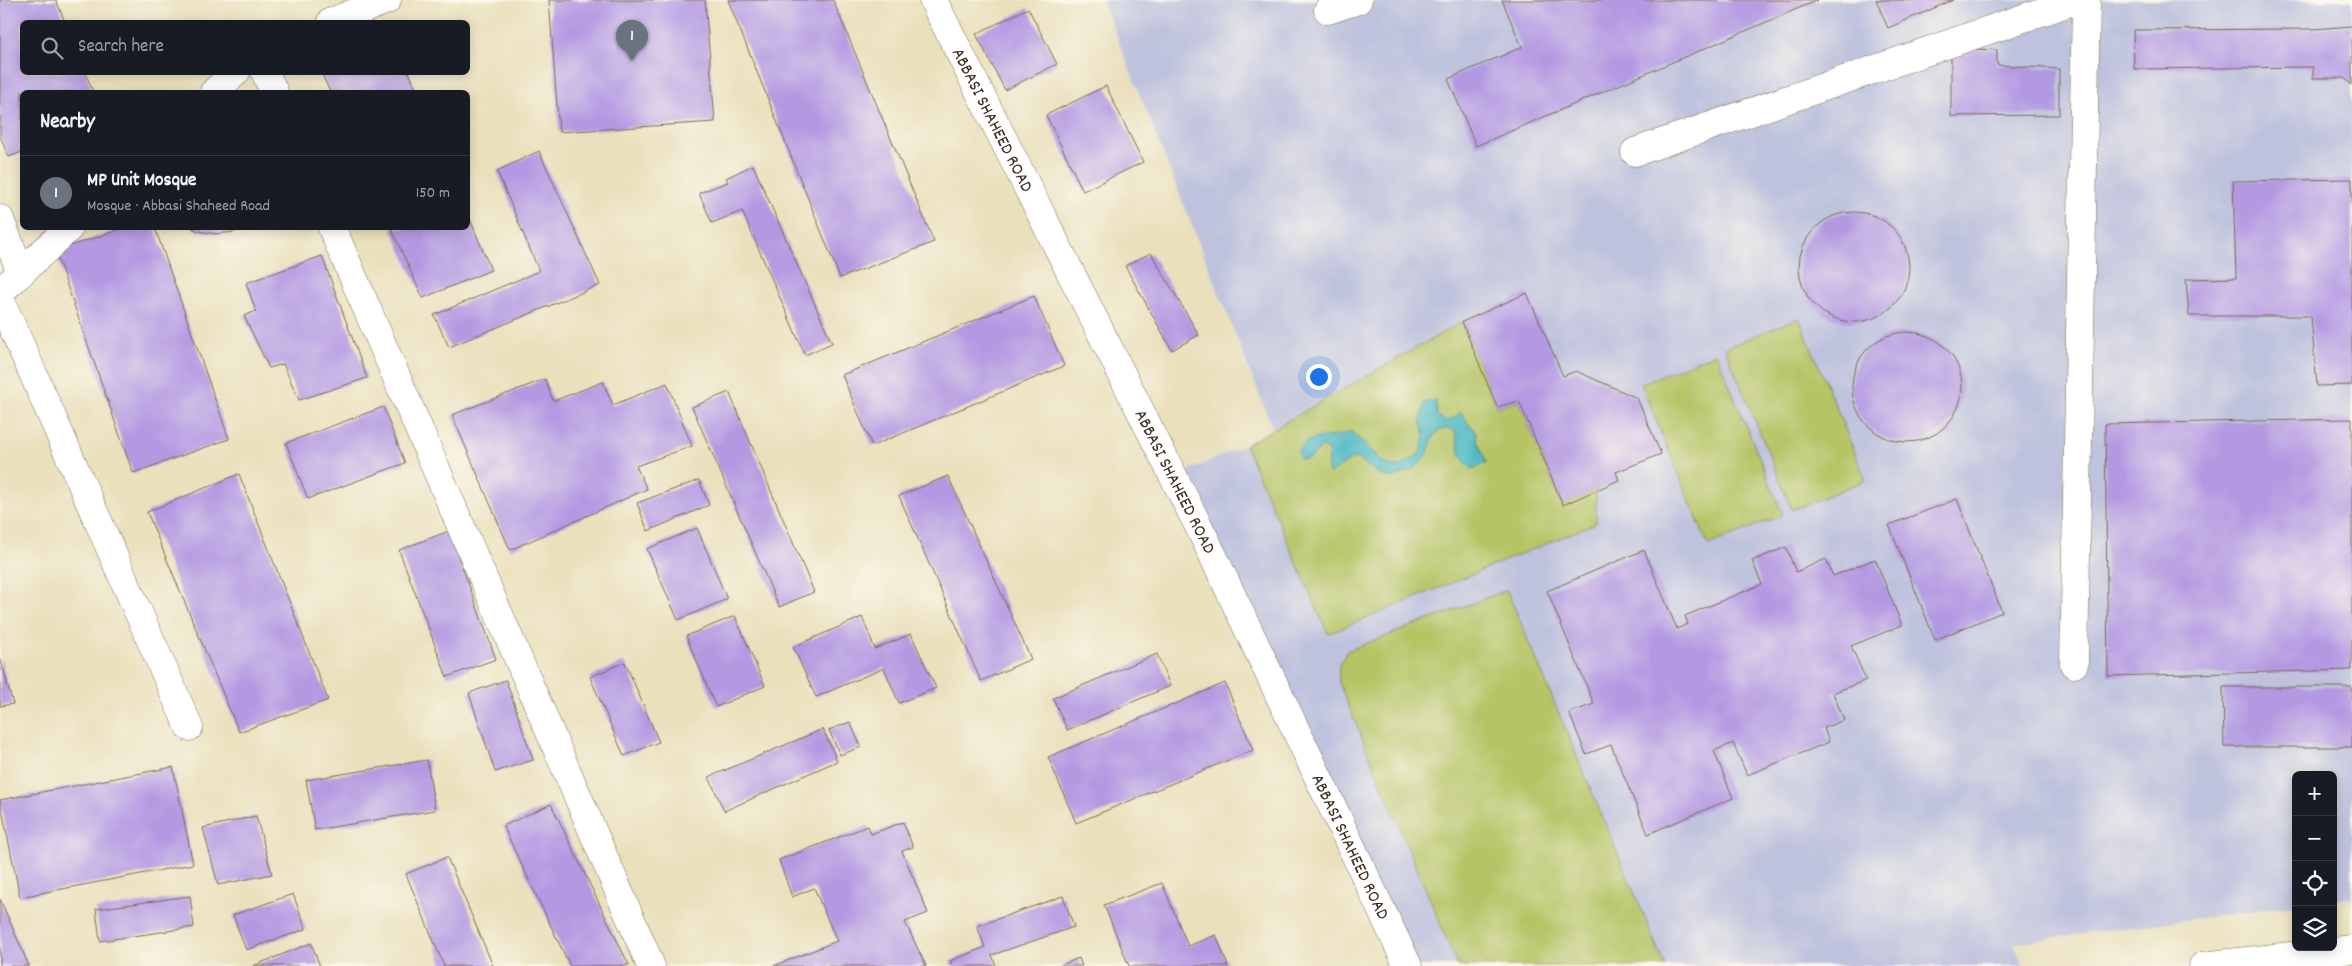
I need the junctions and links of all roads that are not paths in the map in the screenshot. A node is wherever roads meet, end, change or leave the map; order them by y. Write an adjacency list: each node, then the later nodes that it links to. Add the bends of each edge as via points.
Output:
1 (387, 0): 7 (street)
2 (933, 0): 23 (street, ABBASI SHAHEED ROAD, via 1206,541)
3 (1358, 0): 6 (street)
4 (2076, 0): 12 (street)
5 (2086, 0): 19 (street)
6 (1328, 10)
7 (337, 20)
8 (233, 75): 10 (street)
9 (266, 75): 11 (street)
10 (216, 90)
11 (273, 90)
12 (1635, 152)
13 (0, 219): 16 (street)
14 (67, 230): 16 (street)
15 (333, 230): 22 (street)
16 (21, 273): 17 (street)
17 (0, 292)
18 (0, 299): 20 (street)
19 (2074, 664)
20 (189, 727)
21 (2352, 949): 24 (street)
22 (651, 966)
23 (1408, 966)
24 (2203, 966)

